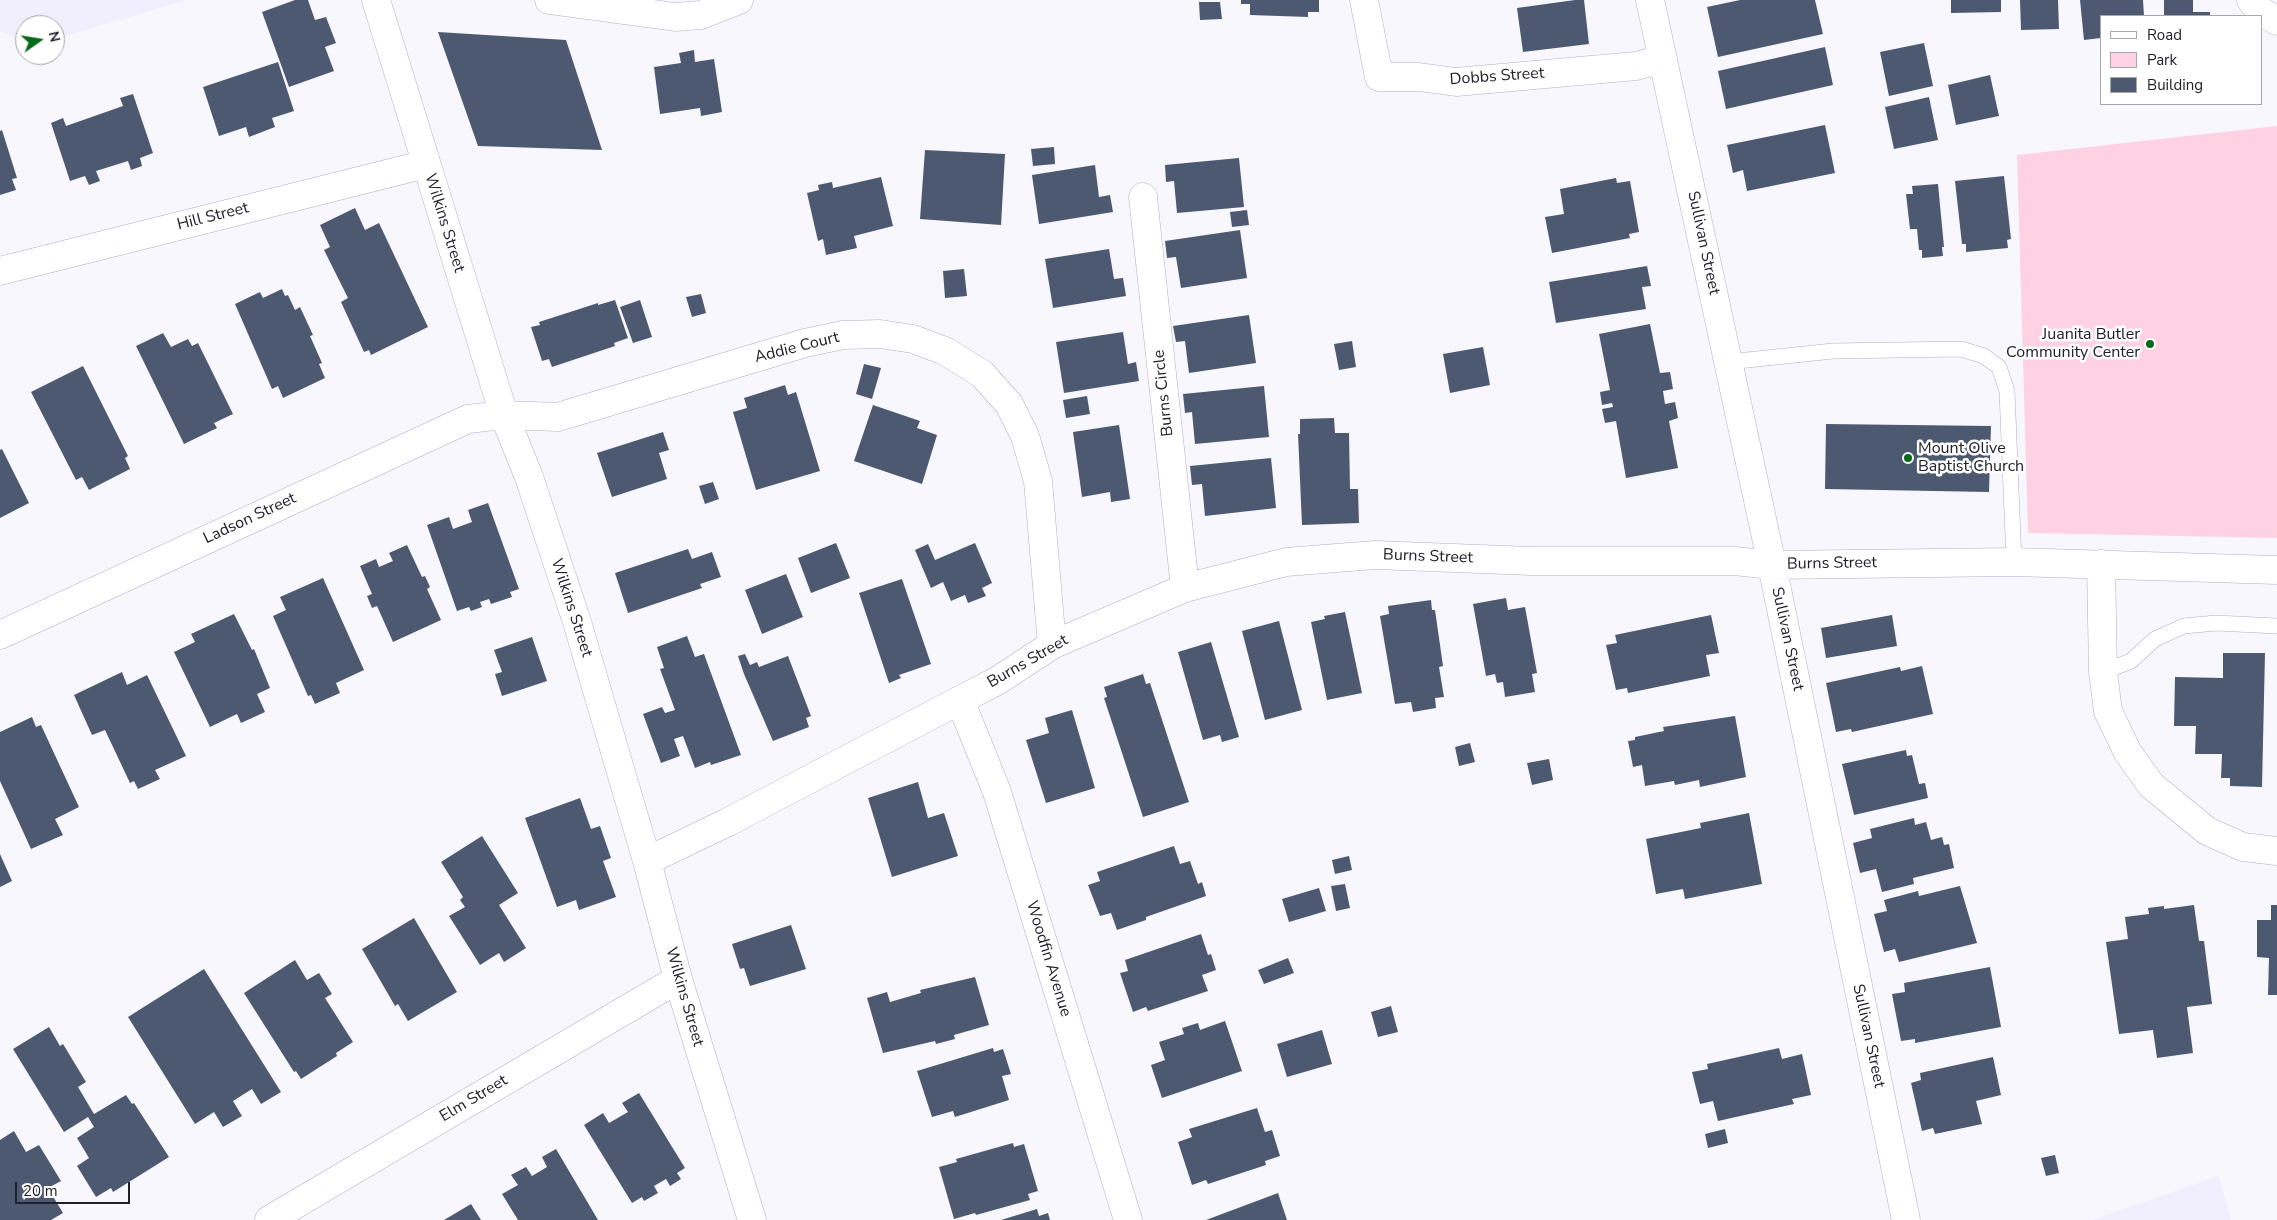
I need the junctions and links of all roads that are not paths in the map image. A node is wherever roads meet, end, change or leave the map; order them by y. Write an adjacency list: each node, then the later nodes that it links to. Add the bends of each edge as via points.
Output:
1 (376, 0): 9 (street, Wilkins Street)
2 (549, 0): 3 (street, via 675,17 701,15)
3 (739, 0)
4 (1364, 0): 8 (street, Dobbs Street, via 1378,76 1456,82 1636,66)
5 (1650, 0): 8 (street, Sullivan Street)
6 (2251, 0): 7 (street, via 2258,10)
7 (2277, 21)
8 (1663, 59): 12 (street, Sullivan Street)
9 (426, 164): 11 (street, Hill Street); 13 (street, Wilkins Street)
10 (1143, 197): 18 (street, Burns Circle)
11 (0, 271)
12 (1728, 362): 14 (lane, via 1833,351 1961,349 1984,356 1999,368 2007,391); 16 (street, Sullivan Street)
13 (504, 415): 20 (street, Ladson Street, via 468,419); 21 (street, Addie Court, via 558,417 804,343 843,335 880,334 913,339 945,351 982,374 1009,404 1025,436 1038,481); 25 (street, Wilkins Street, via 577,622)
14 (2014, 562): 15 (street, Burns Street); 16 (street, Burns Street)
15 (2101, 564): 17 (street, Burns Street); 22 (street)
16 (1772, 565): 18 (street, Burns Street, via 1735,561 1532,561 1376,555 1286,562); 30 (street, Sullivan Street)
17 (2277, 570)
18 (1185, 588): 21 (street, Burns Street)
19 (2277, 626): 22 (lane, via 2216,623 2184,626 2154,639 2131,661)
20 (0, 635)
21 (1052, 645): 23 (street, Burns Street, via 997,681)
22 (2103, 672): 24 (street, via 2108,711 2127,751 2152,785 2207,830 2243,847)
23 (960, 700): 25 (street, Burns Street); 29 (street, Woodfin Avenue, via 997,792)
24 (2277, 851)
25 (647, 861): 26 (street, Wilkins Street)
26 (678, 979): 27 (street, Elm Street); 28 (street, Wilkins Street)
27 (270, 1220)
28 (752, 1220)
29 (1128, 1220)
30 (1906, 1220)

